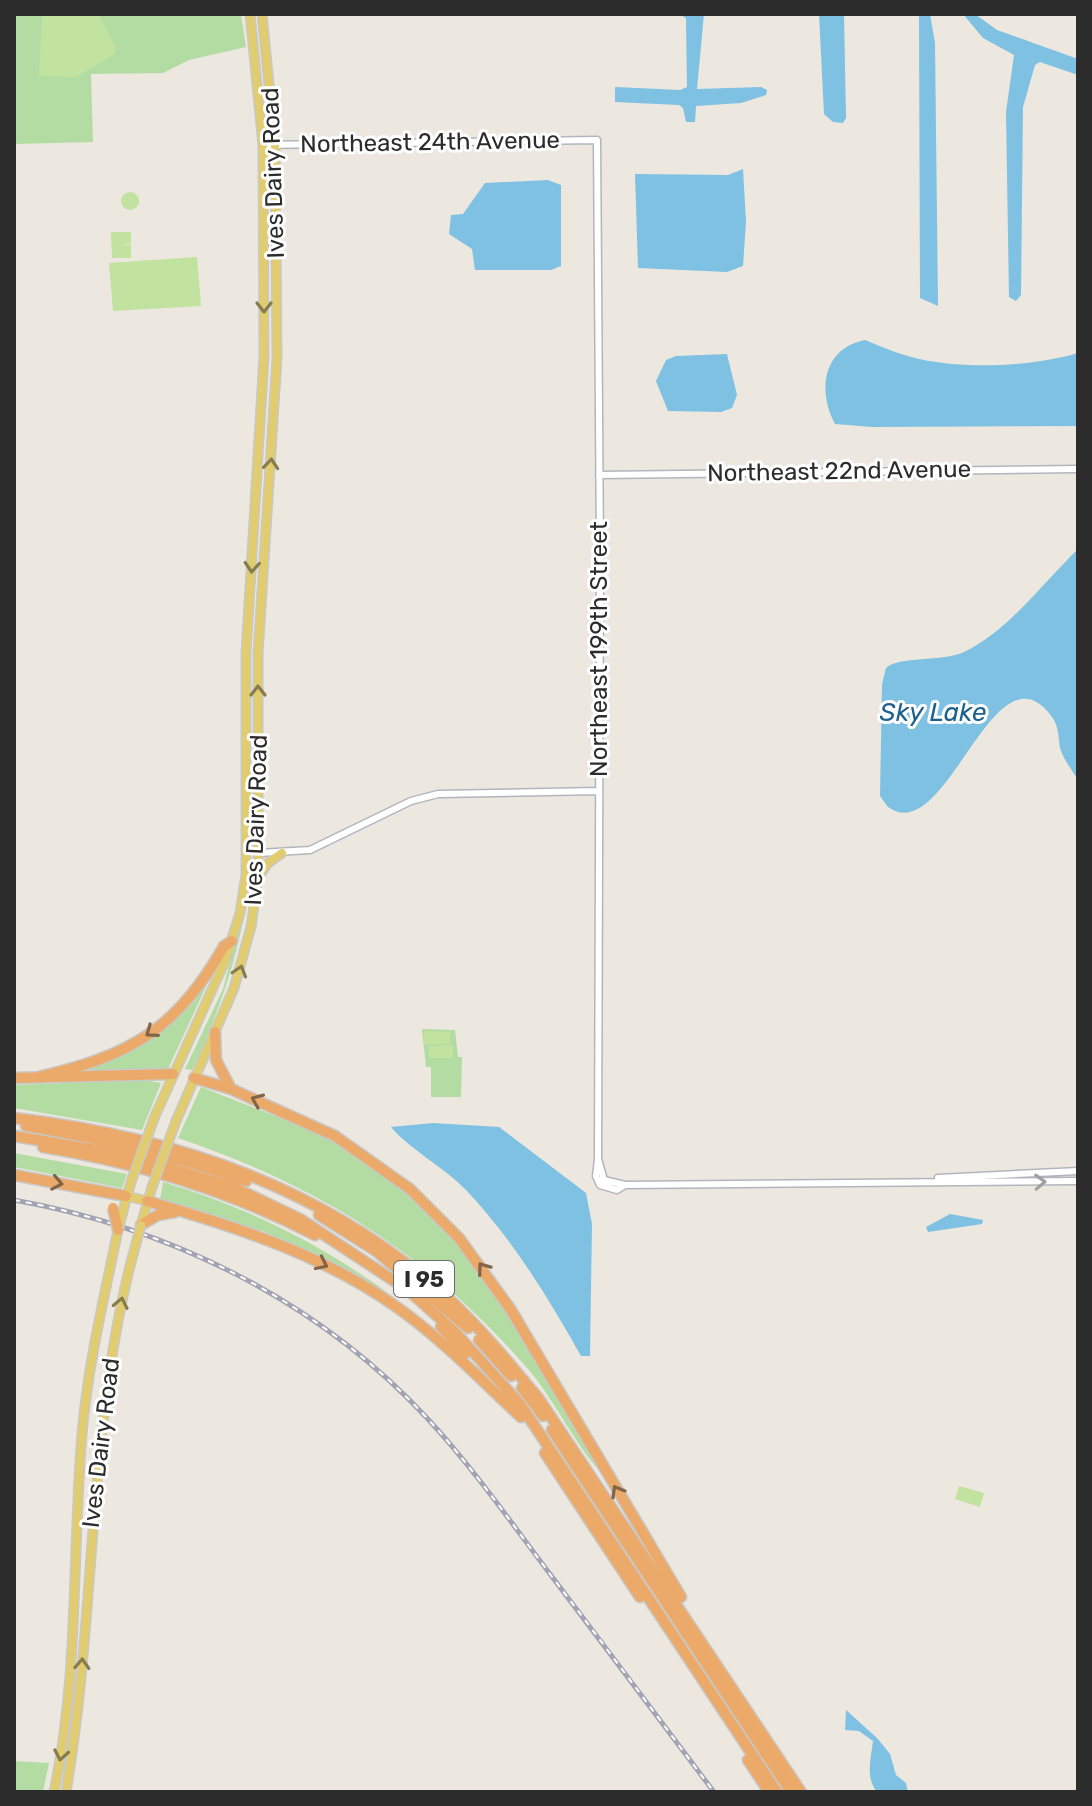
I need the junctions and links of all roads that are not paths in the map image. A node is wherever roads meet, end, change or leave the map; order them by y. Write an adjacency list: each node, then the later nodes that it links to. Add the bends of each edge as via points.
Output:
1 (250, 14): 4 (main road, Ives Dairy Road)
2 (262, 14): 5 (main road, Ives Dairy Road)
3 (597, 140): 5 (street, Northeast 24th Avenue); 7 (street, Northeast 199th Street)
4 (263, 145): 5 (street, Northeast 24th Avenue); 9 (main road, Ives Dairy Road, one-way to 9, via 264,405 246,653)
5 (275, 145): 10 (main road, Ives Dairy Road, one-way to 5, via 258,653 276,406)
6 (1078, 469): 7 (street, Northeast 22nd Avenue)
7 (599, 475): 8 (street, Northeast 199th Street)
8 (598, 791): 11 (street, via 438,794 411,801 310,850); 25 (street, Northeast 199th Street, via 598,1159 604,1180 625,1185)
9 (246, 853): 10 (main road); 13 (main road, Ives Dairy Road)
10 (259, 853): 11 (street); 12 (main road, Ives Dairy Road)
11 (282, 853): 12 (main road)
12 (258, 876): 14 (main road, Ives Dairy Road, one-way to 12, via 247,946)
13 (232, 941): 15 (main road, Ives Dairy Road); 16 (highway, one-way to 16, via 182,1006 142,1040 97,1062)
14 (215, 1032): 18 (main road, Ives Dairy Road); 19 (highway, via 216,1060)
15 (173, 1074): 16 (highway); 18 (main road); 28 (main road, Ives Dairy Road, bridge)
16 (38, 1077): 17 (highway)
17 (14, 1078)
18 (194, 1078): 19 (highway); 29 (main road, Ives Dairy Road, bridge)
19 (231, 1089): 35 (highway, one-way to 19, via 686,1605 511,1310 459,1238 410,1189 352,1147)
20 (14, 1121): 35 (highway, I 95, via 118,1135 202,1155 291,1193 396,1257 449,1300 539,1399); 40 (highway, via 180,1157 251,1182 363,1242 437,1298 546,1420)
21 (14, 1136): 39 (highway, via 131,1156 233,1187 300,1219 408,1290 455,1332 520,1404)
22 (14, 1143): 34 (highway, I 95, via 100,1157 192,1181 327,1241 437,1323)
23 (1078, 1171): 25 (street)
24 (14, 1175): 27 (highway, one-way to 27)
25 (891, 1181): 26 (street, one-way to 26)
26 (1078, 1181)
27 (95, 1191): 28 (highway); 30 (highway)
28 (126, 1196): 29 (main road); 30 (main road, Ives Dairy Road)
29 (147, 1201): 31 (highway); 32 (main road, Ives Dairy Road)
30 (118, 1210): 33 (highway, bridge)
31 (180, 1212): 32 (highway); 34 (highway, one-way to 34, via 283,1246 374,1293 437,1338)
32 (146, 1220): 37 (main road, Ives Dairy Road, one-way to 32, bridge, via 80,1706 99,1437 130,1266)
33 (118, 1230): 36 (main road, Ives Dairy Road, one-way to 36, via 95,1334 82,1434 67,1718)
34 (521, 1417): 38 (highway, I 95)
35 (695, 1632): 41 (highway, I 95)
36 (54, 1792)
37 (66, 1792)
38 (769, 1792)
39 (777, 1792)
40 (791, 1792)
41 (801, 1792)

